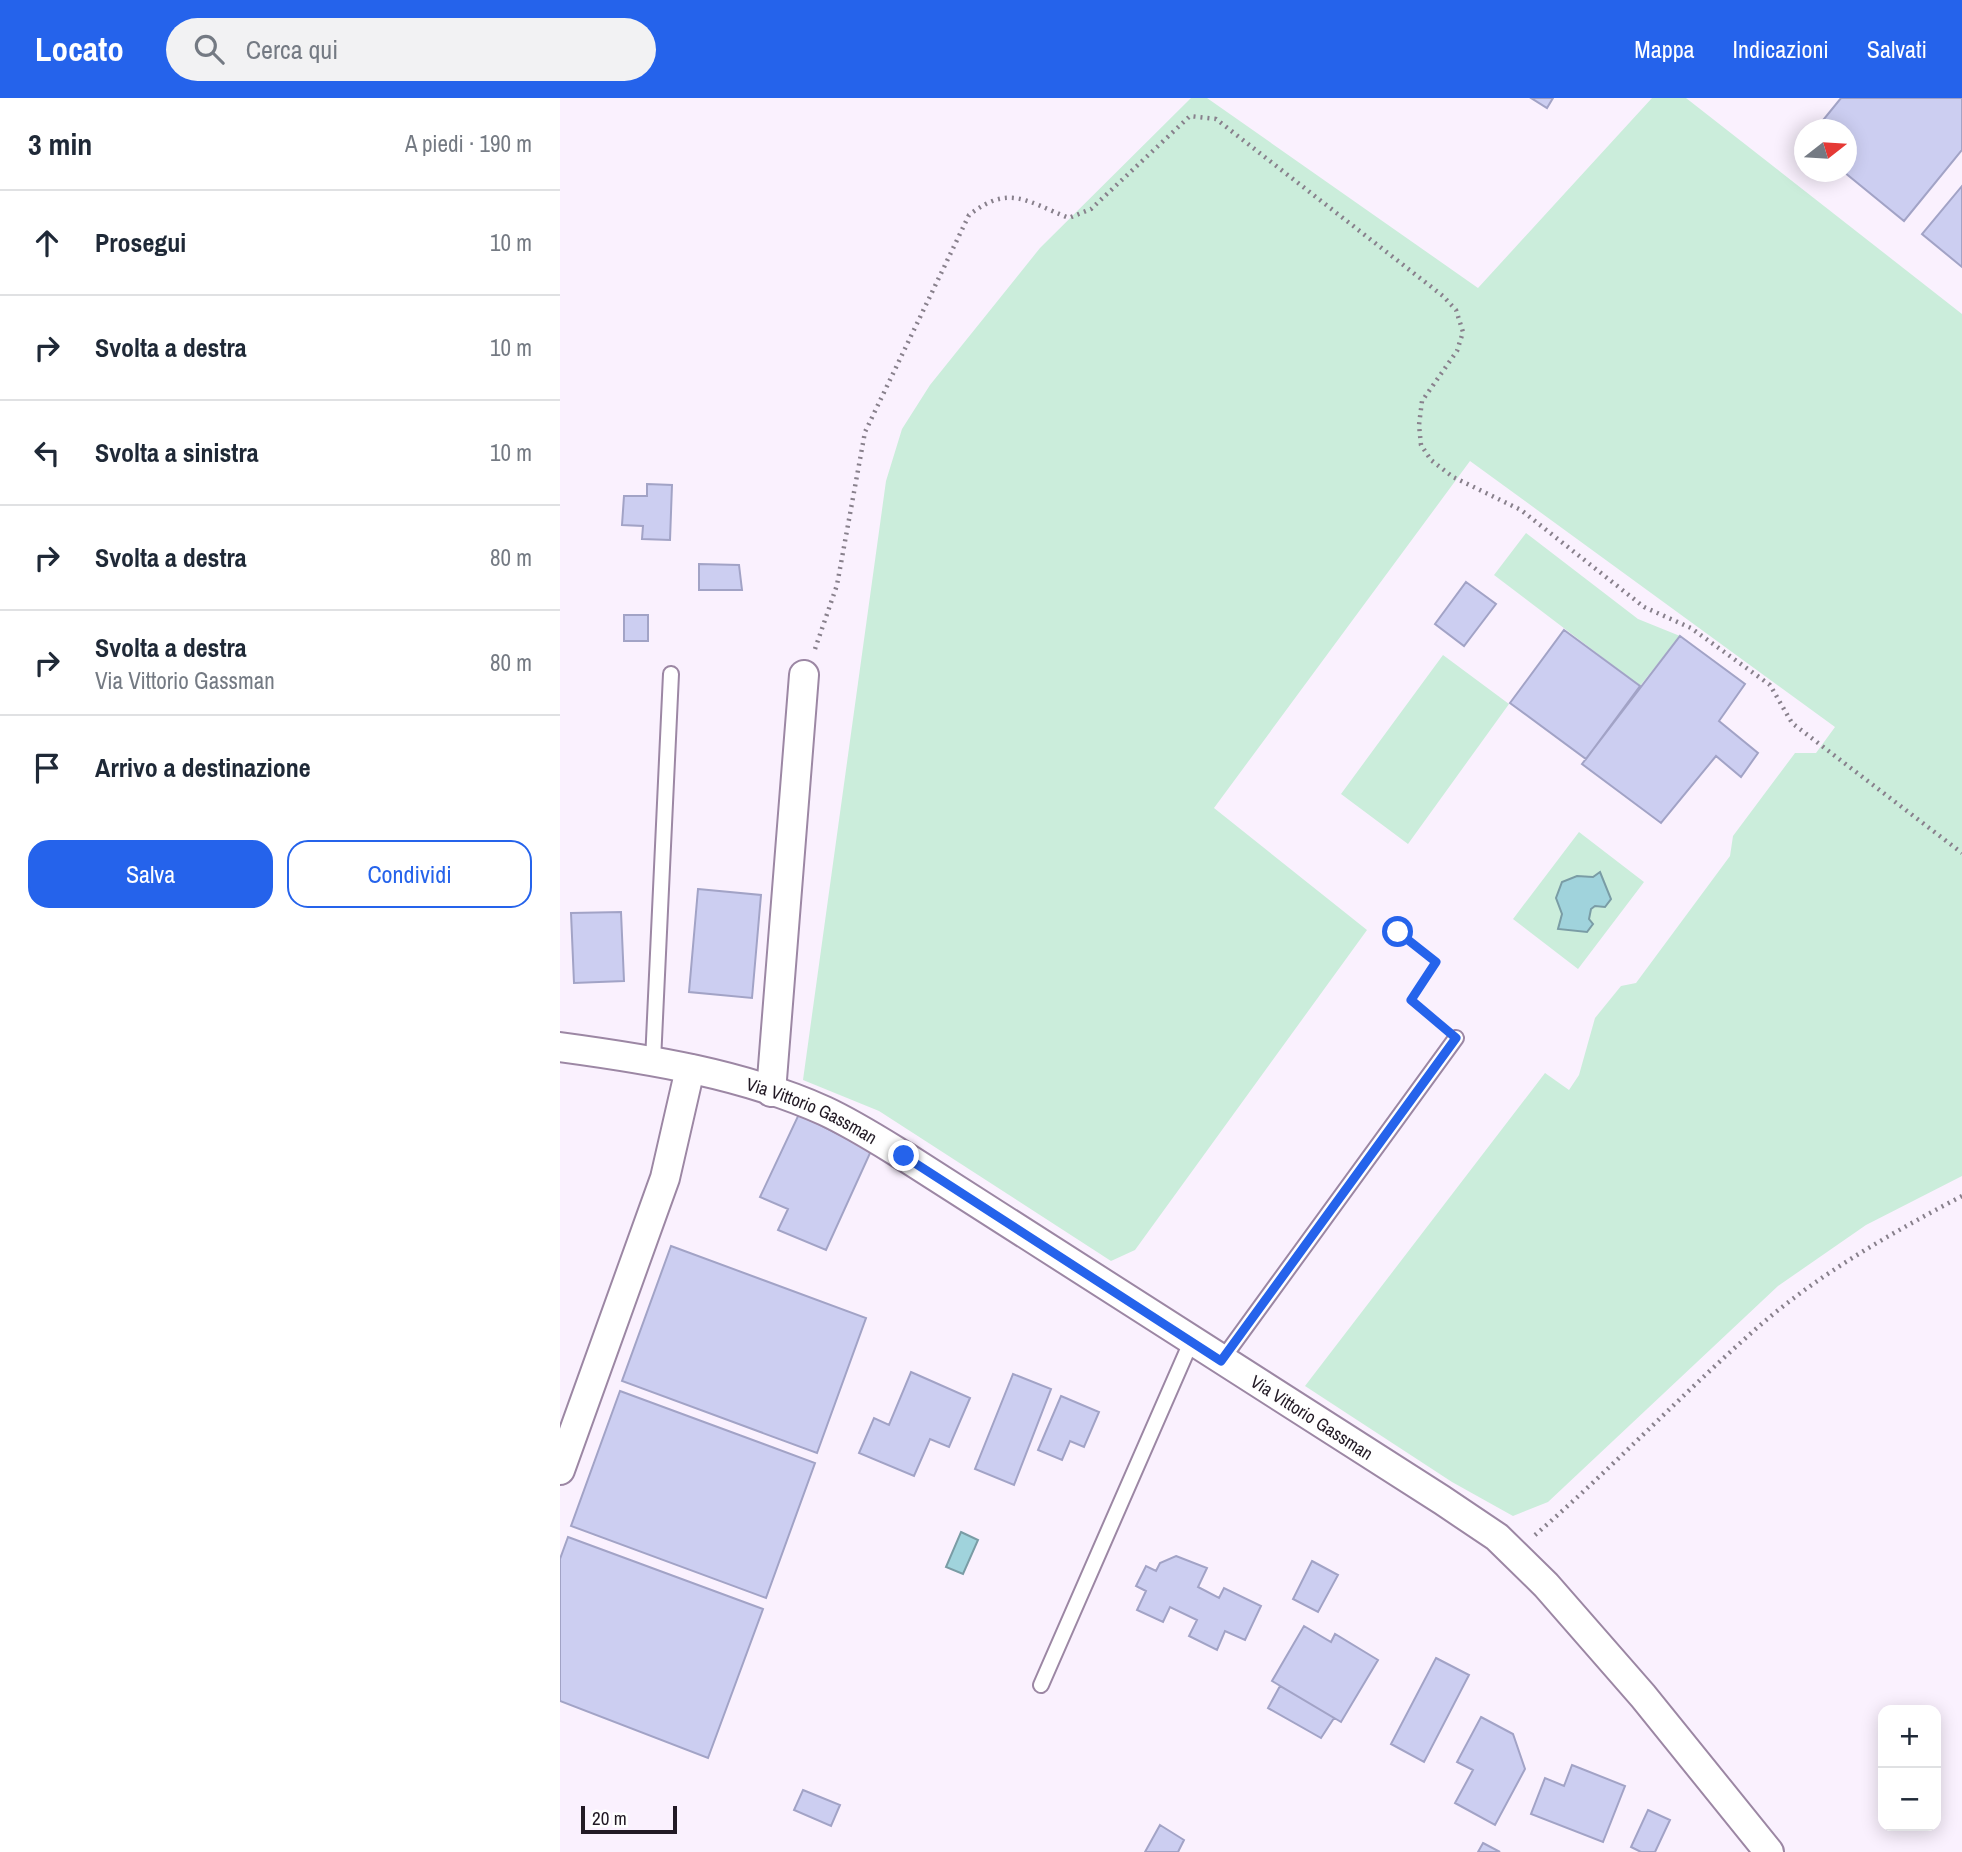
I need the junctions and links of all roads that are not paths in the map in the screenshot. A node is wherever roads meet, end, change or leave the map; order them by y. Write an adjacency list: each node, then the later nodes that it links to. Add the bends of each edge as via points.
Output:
1 (671, 674): 5 (lane)
2 (804, 675): 7 (street)
3 (1456, 1038): 9 (lane)
4 (560, 1047): 5 (street, Via Vittorio Gassman)
5 (653, 1061): 6 (street, Via Vittorio Gassman)
6 (690, 1069): 7 (street, Via Vittorio Gassman); 10 (street, via 665,1178)
7 (771, 1092): 8 (street, Via Vittorio Gassman, via 862,1130)
8 (1191, 1342): 9 (street, Via Vittorio Gassman); 11 (lane)
9 (1221, 1361): 12 (street, Via Vittorio Gassman, via 1497,1537 1591,1634)
10 (560, 1470)
11 (1041, 1685)
12 (1769, 1852)

